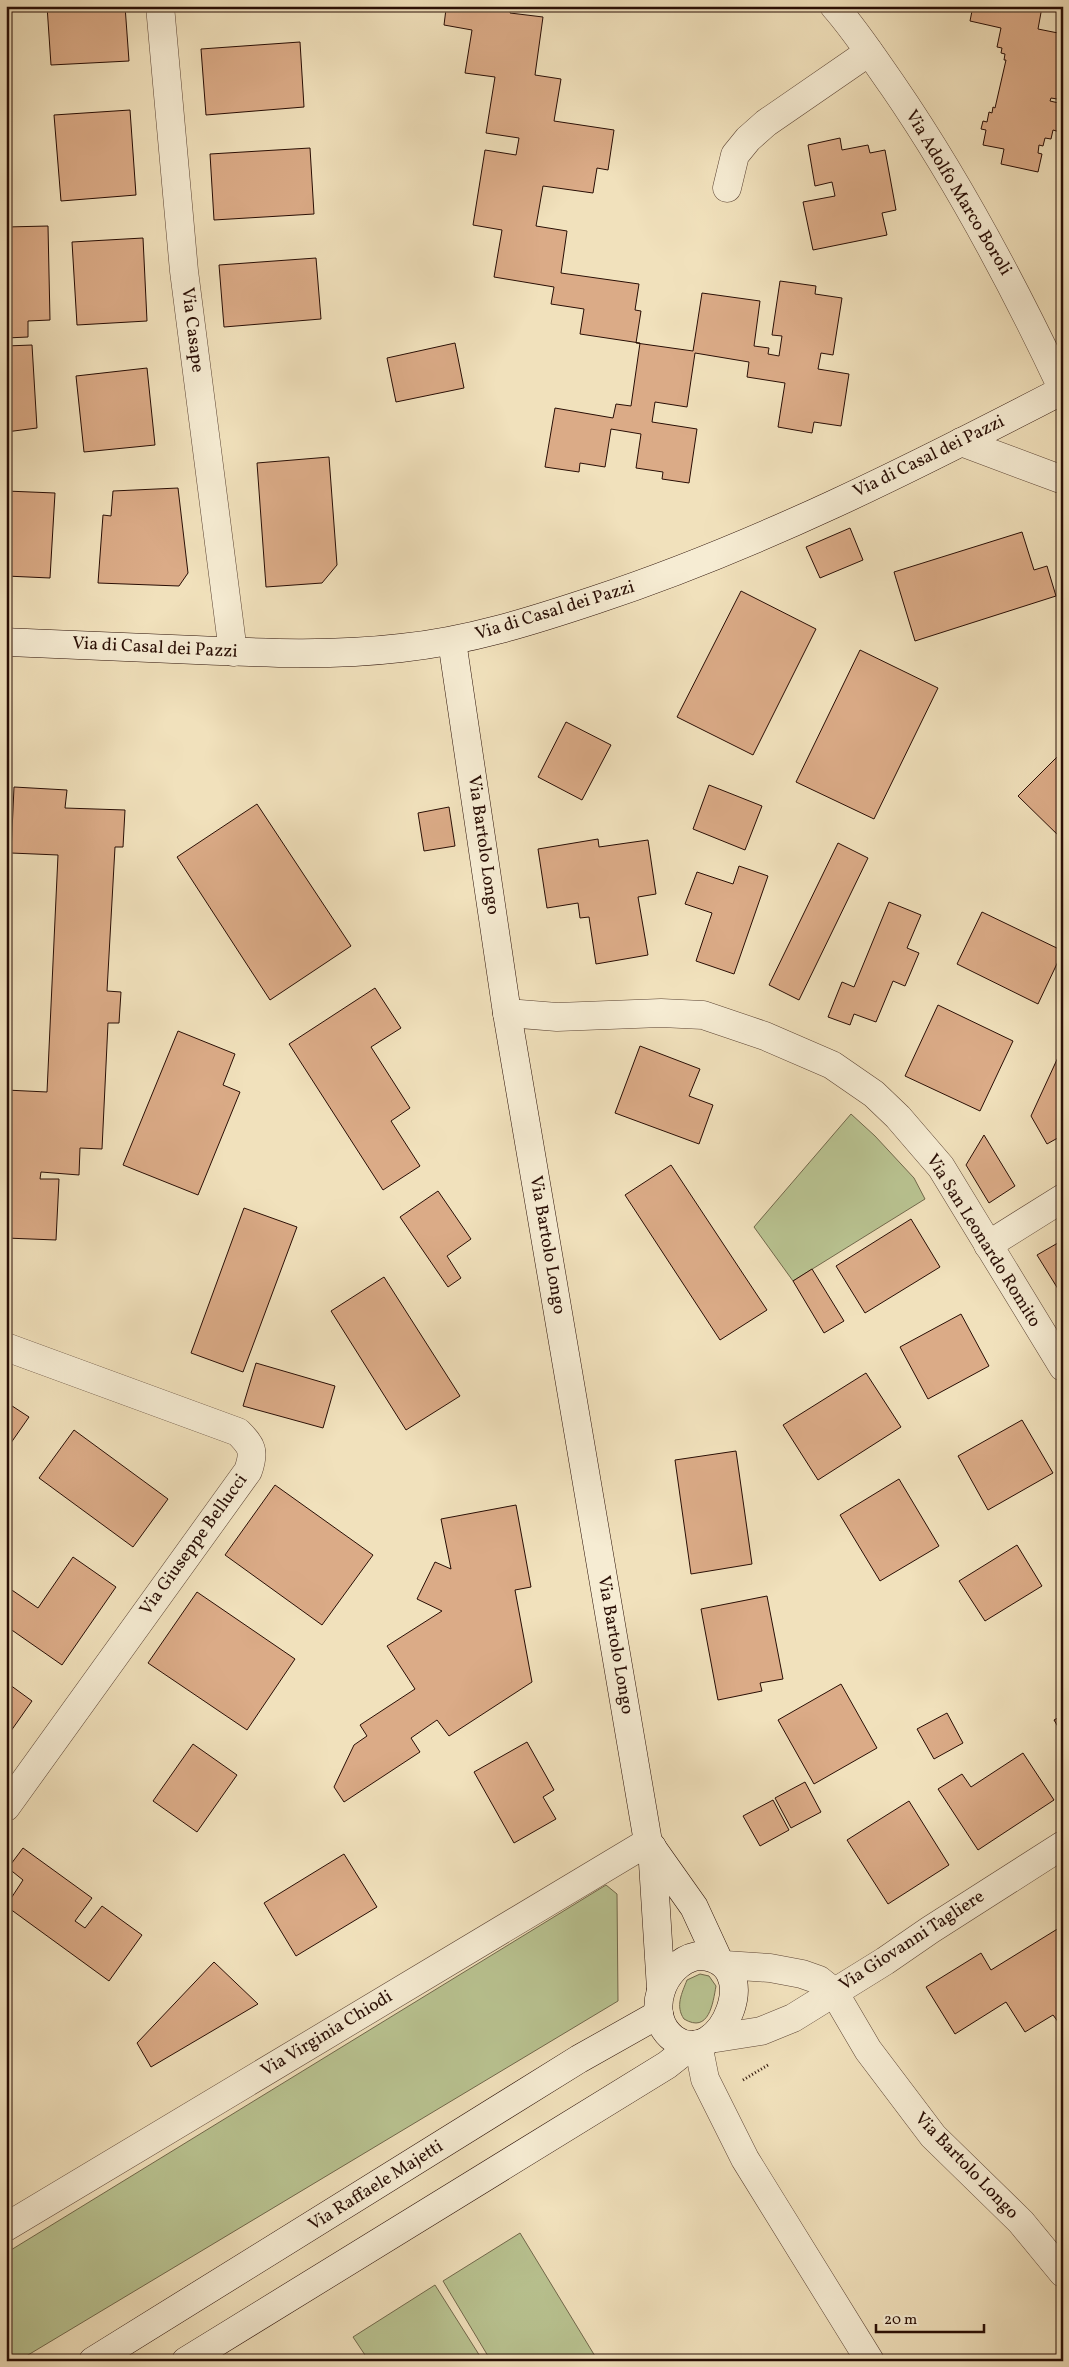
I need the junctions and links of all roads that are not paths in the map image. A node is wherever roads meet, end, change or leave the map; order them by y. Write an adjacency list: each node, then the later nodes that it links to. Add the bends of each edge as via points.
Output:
1 (160, 6): 10 (street, Via Casape, via 184,271)
2 (834, 6): 3 (street, Via Adolfo Marco Boroli)
3 (869, 52): 4 (street, via 748,139 735,155); 5 (street, Via Adolfo Marco Boroli, via 972,210)
4 (727, 188)
5 (1063, 390): 6 (street, Via di Casal dei Pazzi)
6 (961, 442): 7 (street); 8 (street, Via di Casal dei Pazzi, via 842,500 706,560 536,619)
7 (1063, 480)
8 (452, 641): 10 (street, Via di Casal dei Pazzi, via 340,654); 11 (street, Via Bartolo Longo)
9 (6, 642): 10 (street, Via di Casal dei Pazzi)
10 (233, 652)
11 (508, 1013): 13 (street, Via San Leonardo Romito, via 556,1016 703,1015 765,1036 832,1065 874,1094 898,1117 941,1167); 17 (street, Via Bartolo Longo)
12 (1063, 1198): 13 (street)
13 (988, 1245): 15 (street, Via San Leonardo Romito)
14 (6, 1347): 16 (street, Via Giuseppe Bellucci, via 238,1432 249,1443 252,1458 248,1471)
15 (1063, 1367)
16 (6, 1807)
17 (650, 1844): 19 (street, via 694,1907); 21 (street, Via Bartolo Longo); 23 (street, Via Virginia Chiodi)
18 (1063, 1845): 20 (street, Via Giovanni Tagliere)
19 (721, 1962): 20 (street, Via Giovanni Tagliere, via 802,1974 820,1980); 21 (street, via 697,1956 685,1960 670,1973); 22 (street, via 734,1983 732,2008 722,2027)
20 (834, 1992): 22 (street, via 793,2018 762,2031); 24 (street, Via Bartolo Longo, via 868,2050 933,2136 1021,2222)
21 (660, 2001): 22 (street, via 660,2022 668,2034 679,2042); 25 (street, Via Raffaele Majetti, via 579,2059)
22 (700, 2043): 26 (street); 27 (street, via 705,2079 745,2158)
23 (6, 2227)
24 (1063, 2273)
25 (93, 2361)
26 (186, 2361)
27 (870, 2361)

